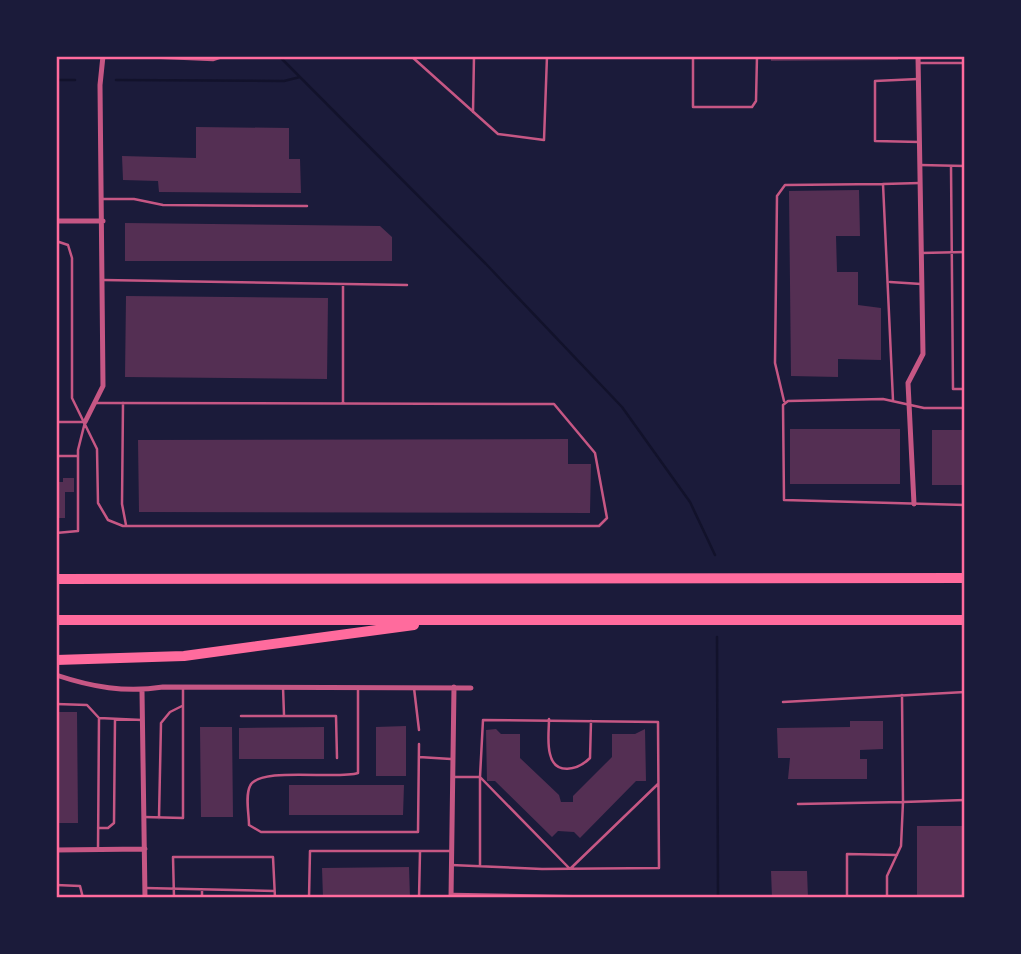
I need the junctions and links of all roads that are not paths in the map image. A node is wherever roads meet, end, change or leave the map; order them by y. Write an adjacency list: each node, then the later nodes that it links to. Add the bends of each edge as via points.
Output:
1 (71, 56): 11 (lane)
2 (103, 56): 24 (street)
3 (120, 56): 12 (lane)
4 (225, 56): 12 (lane)
5 (411, 56): 17 (lane)
6 (474, 56): 17 (lane)
7 (547, 56): 17 (lane, via 544,140 498,134)
8 (692, 56): 9 (lane, via 693,107 752,107)
9 (757, 56)
10 (947, 56): 14 (lane)
11 (56, 57)
12 (203, 58)
13 (918, 59): 14 (lane); 16 (street)
14 (947, 63): 15 (lane)
15 (965, 63)
16 (919, 79): 18 (street); 18 (lane, via 875,81 875,141)
17 (473, 112)
18 (920, 142): 19 (street)
19 (920, 165): 20 (lane); 22 (street)
20 (951, 166): 21 (lane); 29 (lane)
21 (965, 166)
22 (920, 183): 23 (lane); 31 (street)
23 (883, 184): 33 (lane); 39 (lane, via 785,185 777,196 775,363)
24 (102, 199): 25 (lane, via 163,205); 27 (street)
25 (307, 205)
26 (56, 221): 27 (street)
27 (103, 221): 32 (street)
28 (56, 241): 46 (lane, via 68,245 72,258 72,398)
29 (952, 252): 30 (lane); 31 (lane); 37 (lane, via 953,389)
30 (965, 252)
31 (921, 253): 35 (street)
32 (103, 280): 34 (lane); 40 (street, via 103,386)
33 (890, 282): 35 (lane); 38 (lane)
34 (343, 284): 36 (lane); 42 (lane)
35 (922, 284): 43 (street, via 923,354 908,383)
36 (407, 285)
37 (965, 389)
38 (893, 400): 39 (lane); 43 (lane)
39 (784, 402): 49 (lane, via 784,500)
40 (96, 403): 41 (lane); 46 (street)
41 (123, 403): 42 (lane); 51 (lane)
42 (342, 403): 51 (lane, via 554,404 595,453 607,518 599,526)
43 (909, 403): 44 (lane, via 924,408); 49 (street)
44 (965, 408)
45 (56, 422): 46 (lane)
46 (85, 422): 48 (lane); 51 (lane, via 97,449 99,509 108,520)
47 (56, 456): 48 (lane)
48 (78, 456): 52 (lane, via 78,531)
49 (914, 504): 50 (lane)
50 (965, 505)
51 (126, 526)
52 (56, 533)
53 (965, 578): 54 (highway)
54 (56, 579)
55 (56, 620): 56 (highway)
56 (453, 620): 57 (highway); 58 (highway, via 184,656)
57 (965, 620)
58 (56, 660)
59 (56, 675): 66 (street, via 94,687)
60 (183, 687): 61 (street); 66 (street); 71 (lane)
61 (283, 687): 62 (street); 72 (lane)
62 (358, 687): 63 (street); 81 (lane, via 358,773 276,775 254,781 249,787 249,825 261,832 418,832)
63 (414, 687): 64 (street); 79 (lane)
64 (454, 687): 65 (street); 83 (street)
65 (471, 688)
66 (142, 691): 77 (street)
67 (965, 692): 68 (lane)
68 (902, 695): 69 (lane); 88 (lane)
69 (783, 702)
70 (56, 704): 74 (lane, via 87,705)
71 (183, 705): 91 (lane, via 161,723); 91 (lane, via 183,818)
72 (284, 715): 73 (lane); 82 (lane, via 336,716)
73 (241, 716)
74 (99, 718): 75 (lane); 92 (lane)
75 (115, 719): 77 (lane); 92 (lane, via 114,823)
76 (549, 719): 78 (lane); 78 (lane, via 550,755 565,769 575,769 590,758); 85 (lane, via 483,720)
77 (142, 720): 90 (street)
78 (591, 720): 86 (lane, via 658,722)
79 (419, 730)
80 (419, 744): 81 (lane)
81 (419, 757): 83 (lane)
82 (337, 758)
83 (453, 759): 84 (street)
84 (453, 777): 85 (lane); 96 (street)
85 (480, 777): 100 (lane); 101 (lane)
86 (658, 784): 101 (lane); 101 (lane, via 659,868)
87 (965, 800): 88 (lane)
88 (903, 802): 89 (lane); 98 (lane)
89 (798, 804)
90 (144, 817): 91 (lane); 93 (street)
91 (159, 818)
92 (98, 828): 95 (lane)
93 (145, 849): 95 (street); 103 (street)
94 (56, 850): 95 (street)
95 (97, 850)
96 (452, 851): 97 (lane); 99 (street)
97 (420, 852): 116 (lane, via 310,851); 117 (lane)
98 (897, 855): 119 (lane, via 847,854); 120 (lane, via 887,876)
99 (451, 864): 100 (lane); 107 (street)
100 (480, 866): 101 (lane)
101 (570, 869)
102 (56, 885): 111 (lane, via 80,886)
103 (145, 888): 104 (lane); 112 (street)
104 (174, 889): 105 (lane); 106 (lane, via 173,858 273,857); 113 (lane)
105 (202, 890): 106 (lane); 114 (lane)
106 (275, 891): 115 (lane)
107 (451, 896): 108 (lane)
108 (467, 896): 109 (lane)
109 (537, 896): 110 (lane)
110 (604, 897): 118 (lane)
111 (83, 898)
112 (145, 898)
113 (174, 898)
114 (202, 898)
115 (275, 898)
116 (309, 898)
117 (419, 898)
118 (664, 898)
119 (847, 898)
120 (887, 898)

